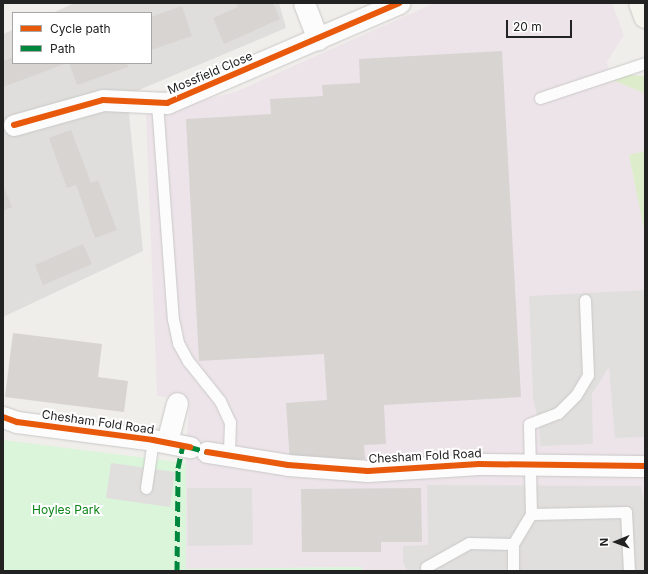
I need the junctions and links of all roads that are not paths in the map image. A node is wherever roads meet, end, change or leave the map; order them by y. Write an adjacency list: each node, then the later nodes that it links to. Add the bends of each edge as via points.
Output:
1 (304, 3): 5 (street)
2 (399, 3): 5 (street, Mossfield Close)
3 (640, 3): 4 (main road)
4 (645, 18)
5 (318, 39): 8 (street, Mossfield Close, via 167,103)
6 (645, 63): 7 (lane)
7 (540, 98)
8 (157, 103): 9 (street, Mossfield Close, via 103,100); 14 (lane, via 174,325 178,343 188,361 220,401 230,422)
9 (14, 125)
10 (585, 300): 15 (lane, via 588,375 576,395 558,413 529,424)
11 (177, 403): 13 (street)
12 (3, 417): 13 (street, Chesham Fold Road, via 17,422)
13 (160, 441): 14 (street, Chesham Fold Road); 17 (lane)
14 (229, 456): 15 (street, Chesham Fold Road, via 288,465 368,471 479,464)
15 (529, 464): 16 (street, Chesham Fold Road); 18 (lane)
16 (645, 466)
17 (146, 488)
18 (531, 514): 19 (lane); 22 (lane, via 626,512)
19 (513, 544): 20 (lane, via 469,543); 21 (lane)
20 (426, 567)
21 (512, 571)
22 (629, 571)

